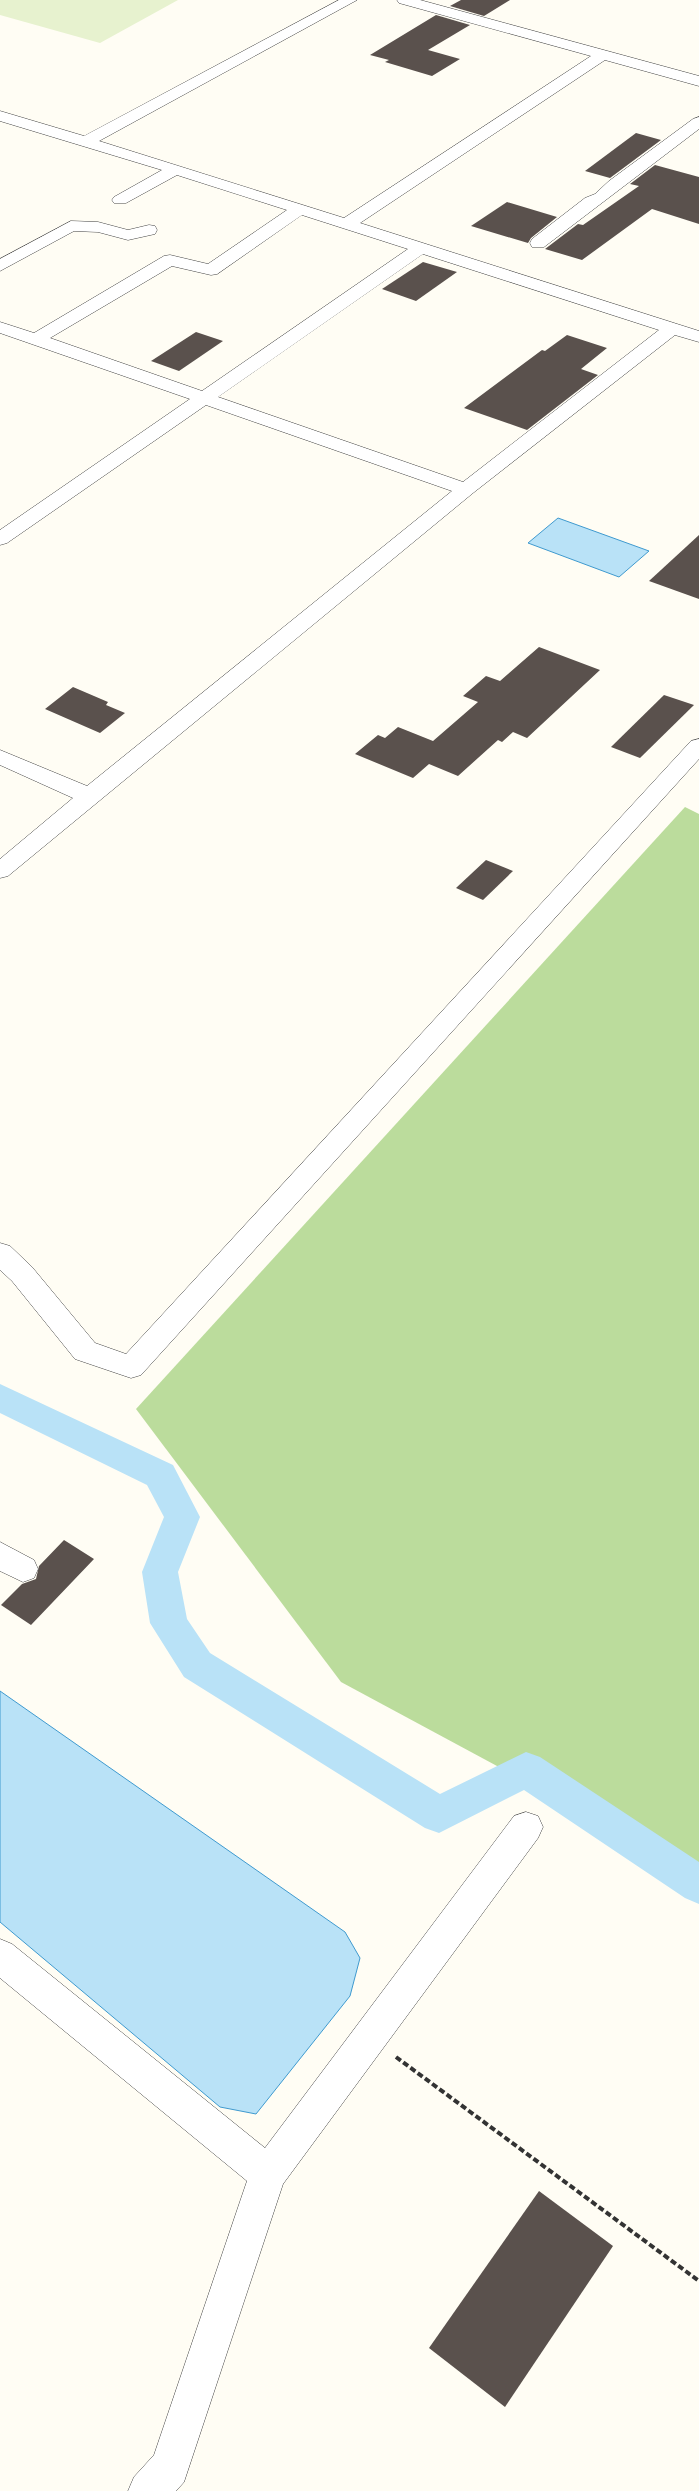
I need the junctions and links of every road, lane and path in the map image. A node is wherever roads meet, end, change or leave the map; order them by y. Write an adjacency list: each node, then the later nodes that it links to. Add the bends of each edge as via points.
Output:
1 (350, 0): 7 (street)
2 (404, 0): 3 (street)
3 (602, 54): 4 (street); 11 (street)
4 (699, 81)
5 (0, 116): 7 (street)
6 (699, 122): 13 (street)
7 (85, 142): 8 (street)
8 (175, 169): 9 (street); 10 (street)
9 (120, 200)
10 (298, 210): 11 (street); 19 (street, via 211,270 170,260)
11 (345, 225): 14 (street)
12 (149, 230): 15 (street, via 128,235 98,227 71,226)
13 (538, 243)
14 (419, 249): 17 (street); 20 (street)
15 (0, 266)
16 (0, 327): 19 (street)
17 (672, 329): 18 (street); 21 (street)
18 (699, 337)
19 (36, 339): 20 (street)
20 (204, 397): 21 (street); 22 (street)
21 (466, 489): 25 (street)
22 (0, 539)
23 (699, 746): 27 (street, via 131,1367 85,1351 22,1274)
24 (0, 757): 25 (street)
25 (89, 796): 26 (street)
26 (0, 871)
27 (0, 1253)
28 (526, 1828): 30 (street)
29 (0, 1956): 31 (street)
30 (370, 2037): 31 (street); 32 (path)
31 (268, 2174): 33 (street, via 170,2468)
32 (699, 2281)
33 (148, 2491)

